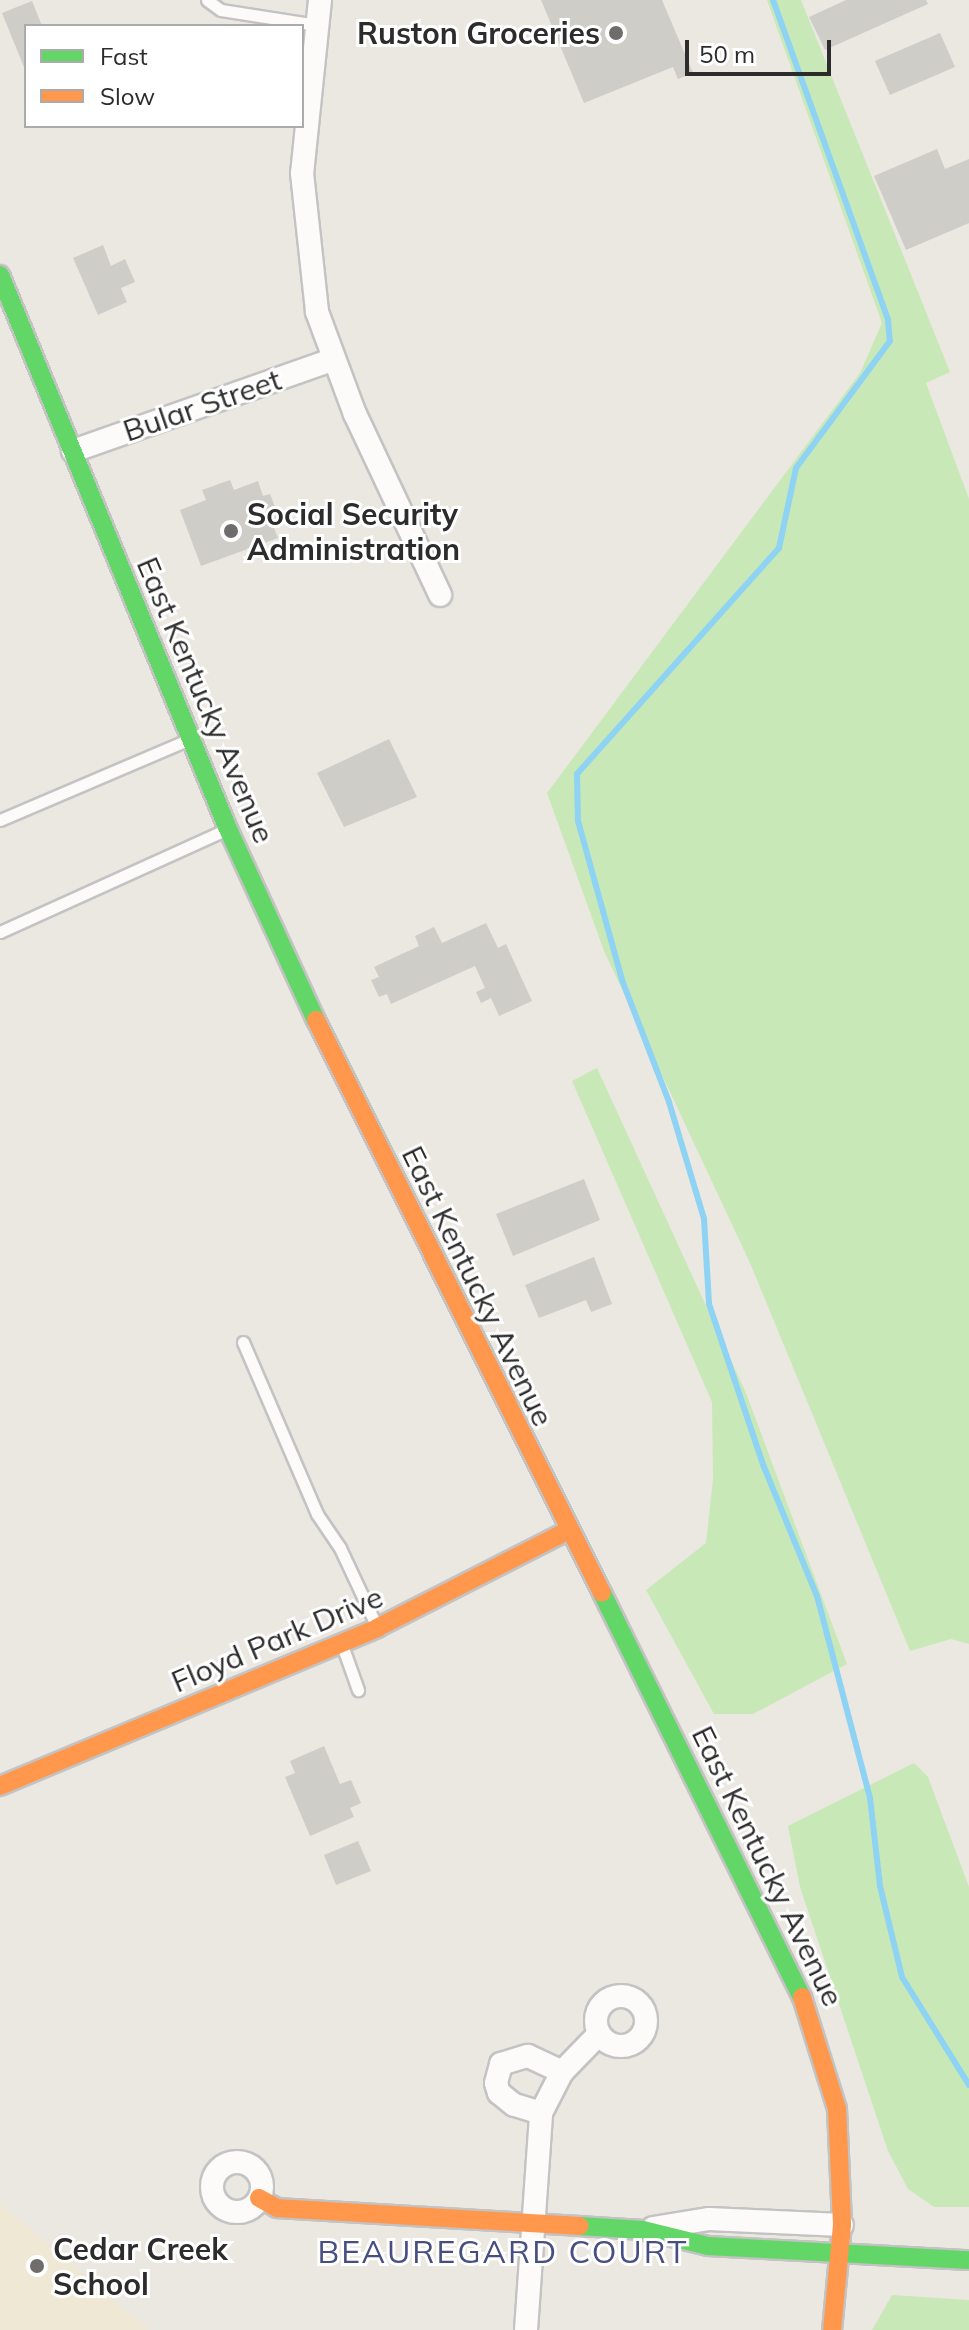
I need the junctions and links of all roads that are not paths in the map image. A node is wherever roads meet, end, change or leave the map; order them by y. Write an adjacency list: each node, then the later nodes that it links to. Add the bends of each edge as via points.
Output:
1 (207, 0): 3 (lane, via 221,10)
2 (320, 0): 3 (street)
3 (317, 25): 5 (street, via 302,173 310,274)
4 (0, 275): 6 (street, East Kentucky Avenue)
5 (332, 360): 6 (street, Bular Street); 7 (street)
6 (73, 451): 8 (street, East Kentucky Avenue)
7 (440, 595)
8 (190, 738): 9 (lane); 10 (street, East Kentucky Avenue)
9 (0, 820)
10 (228, 829): 11 (lane); 13 (street, East Kentucky Avenue, via 334,1059)
11 (0, 932)
12 (243, 1342): 14 (lane, via 317,1514 340,1548)
13 (569, 1530): 14 (street, Floyd Park Drive); 23 (street, East Kentucky Avenue, via 792,1972 816,2032 837,2109)
14 (377, 1628): 15 (street, Floyd Park Drive)
15 (342, 1643): 16 (lane); 17 (street, Floyd Park Drive)
16 (358, 1690)
17 (0, 1786)
18 (599, 2034): 19 (street)
19 (562, 2072): 20 (street); 20 (street, via 528,2056 501,2064 496,2083 505,2101)
20 (541, 2113): 22 (street)
21 (259, 2198): 22 (street, via 277,2208)
22 (531, 2223): 24 (street); 27 (street)
23 (842, 2225): 24 (street, via 709,2219); 25 (street, East Kentucky Avenue)
24 (643, 2230): 25 (street, via 708,2246)
25 (841, 2255): 26 (street); 28 (street, East Kentucky Avenue)
26 (969, 2260)
27 (526, 2330)
28 (832, 2330)

